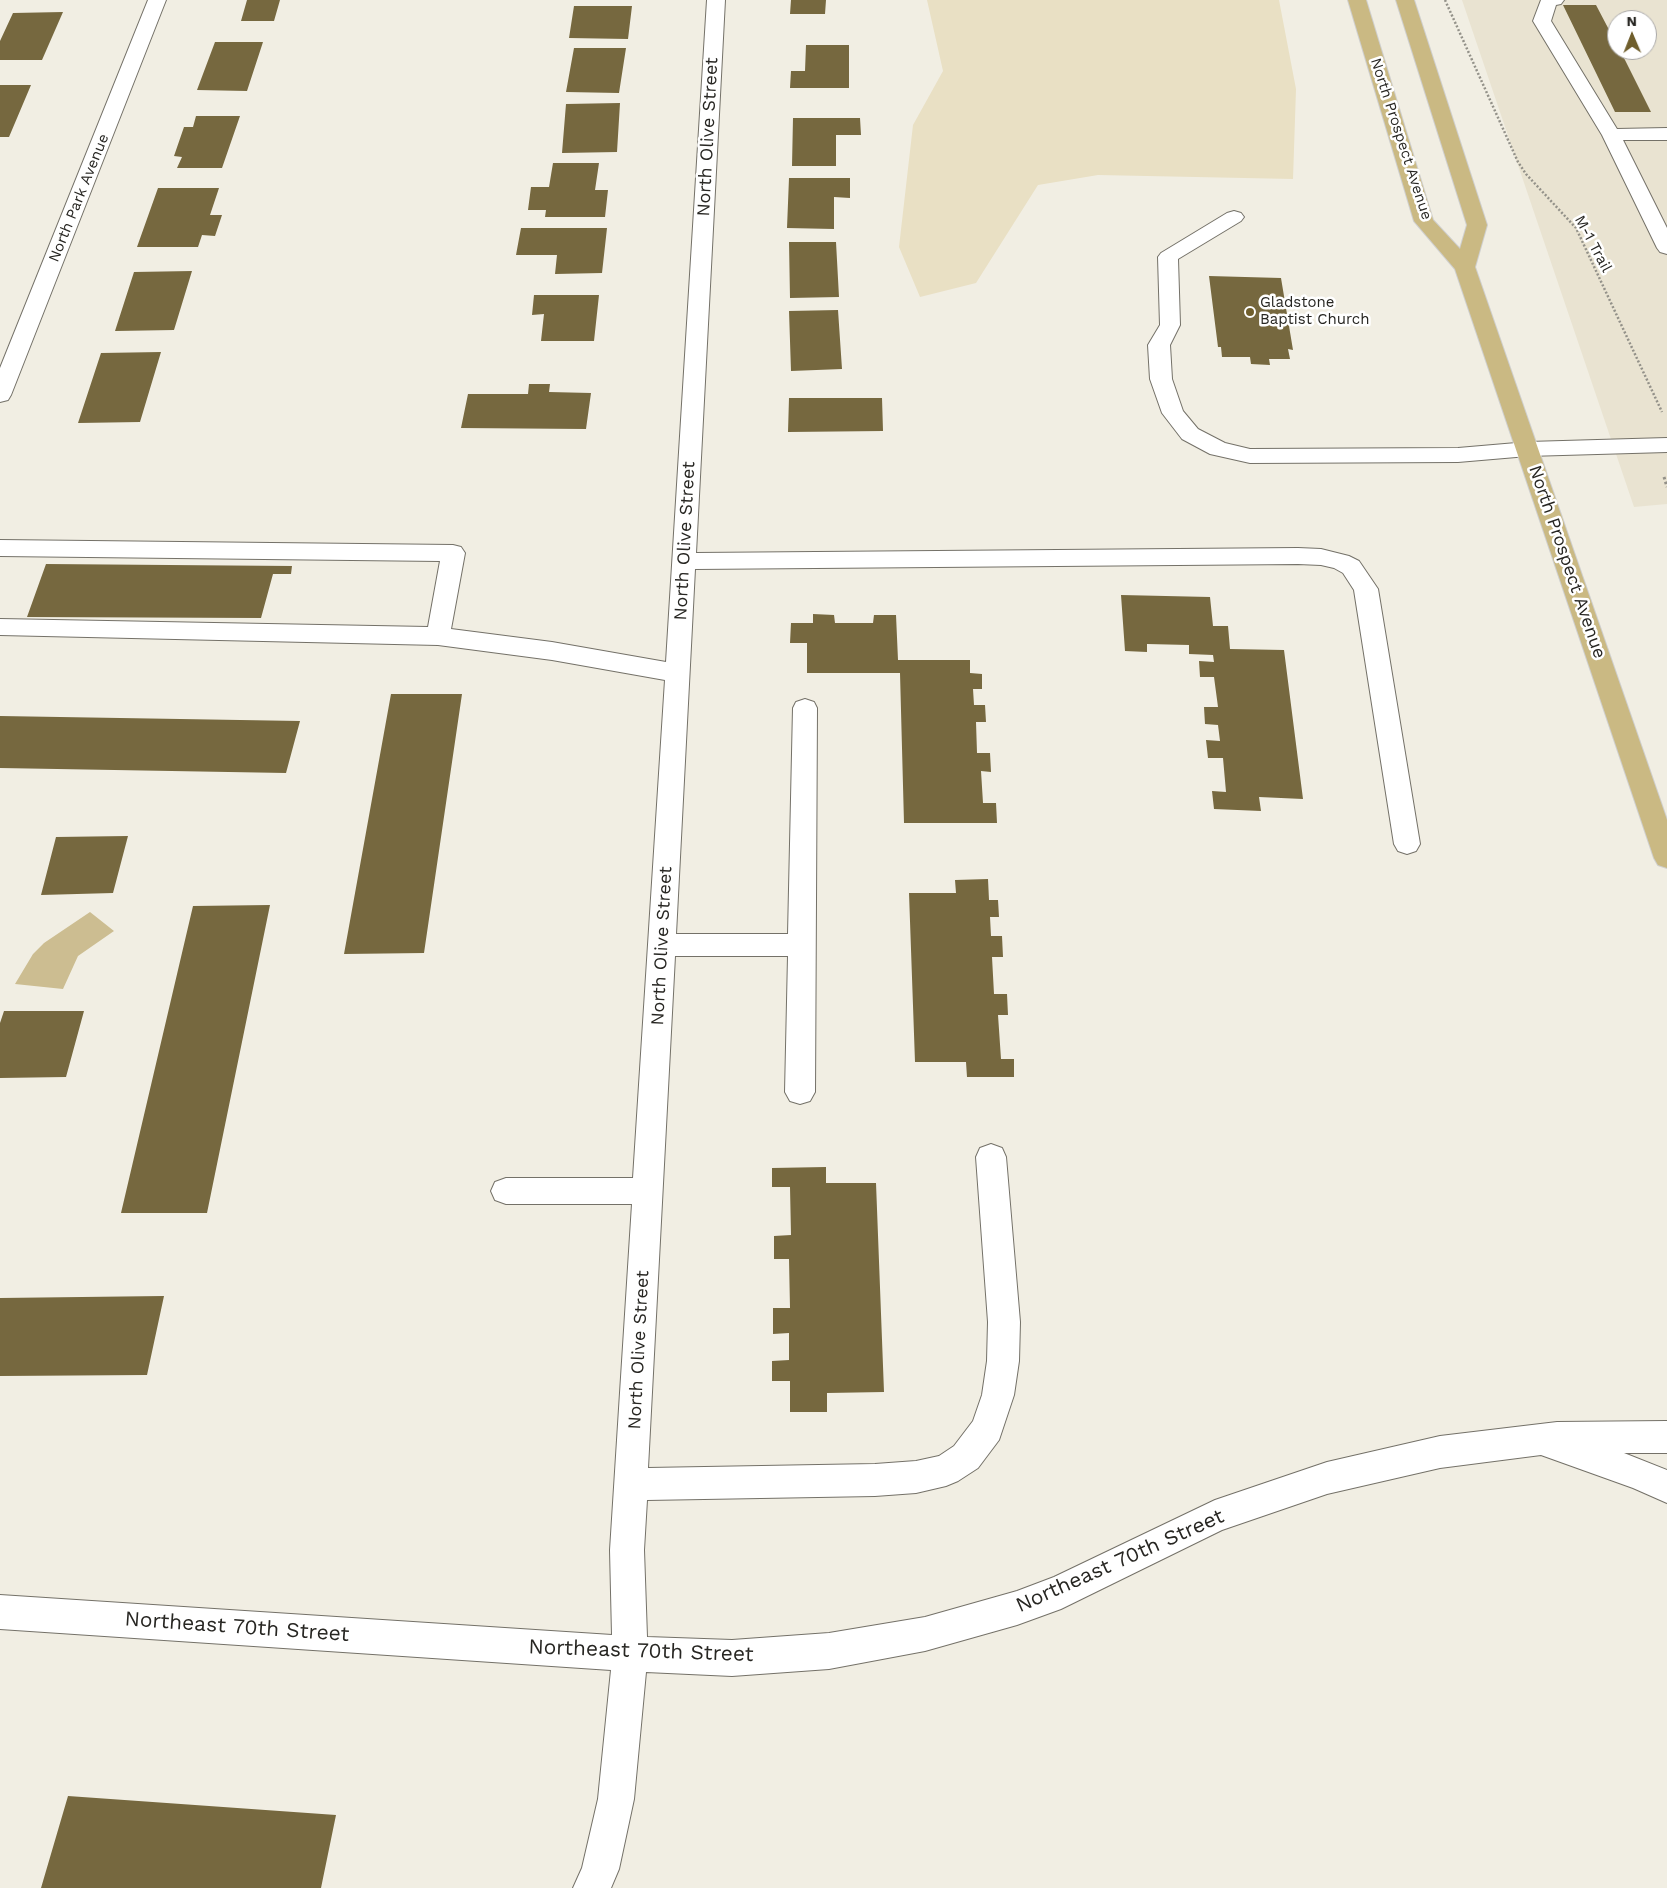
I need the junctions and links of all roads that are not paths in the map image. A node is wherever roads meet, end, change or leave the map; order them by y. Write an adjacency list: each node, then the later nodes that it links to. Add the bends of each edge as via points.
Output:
1 (157, 0): 11 (street, North Park Avenue)
2 (716, 0): 15 (street, North Olive Street)
3 (1357, 0): 10 (main road, North Prospect Avenue, via 1424,221)
4 (1405, 0): 10 (main road, via 1477,225)
5 (1555, 0): 7 (street, via 1549,2 1542,20)
6 (1667, 134): 7 (street)
7 (1611, 135): 9 (street)
8 (1234, 217): 13 (street, via 1168,257 1170,324 1159,345 1161,379 1173,413 1190,434 1218,449 1250,456 1465,455)
9 (1667, 248)
10 (1465, 267): 13 (main road, North Prospect Avenue)
11 (0, 395)
12 (1665, 446): 13 (street)
13 (1528, 449): 21 (main road, North Prospect Avenue)
14 (0, 548): 17 (street, via 453,553)
15 (684, 561): 18 (street, North Olive Street); 20 (street, via 1298,556 1341,562 1351,567 1366,589)
16 (0, 628): 17 (street)
17 (438, 636): 18 (street)
18 (677, 674): 22 (street, North Olive Street)
19 (805, 708): 23 (street)
20 (1407, 844)
21 (1667, 858)
22 (662, 945): 23 (street); 27 (street, North Olive Street)
23 (802, 945): 24 (street)
24 (800, 1092)
25 (991, 1157): 30 (street, via 1004,1322 1003,1361 998,1395 987,1429 966,1457 946,1470 916,1477)
26 (506, 1191): 27 (street)
27 (647, 1191): 30 (street, North Olive Street)
28 (1667, 1437): 29 (street, Northeast 70th Street)
29 (1537, 1440): 31 (street, via 1640,1474); 33 (street, Northeast 70th Street, via 1440,1452 1326,1478 1215,1516 1061,1592 925,1634 829,1651 732,1658)
30 (631, 1484): 33 (street, North Olive Street, via 627,1550)
31 (1667, 1487)
32 (0, 1612): 33 (street, Northeast 70th Street)
33 (630, 1654): 34 (street, North Olive Street, via 616,1799 600,1869)
34 (592, 1888)

